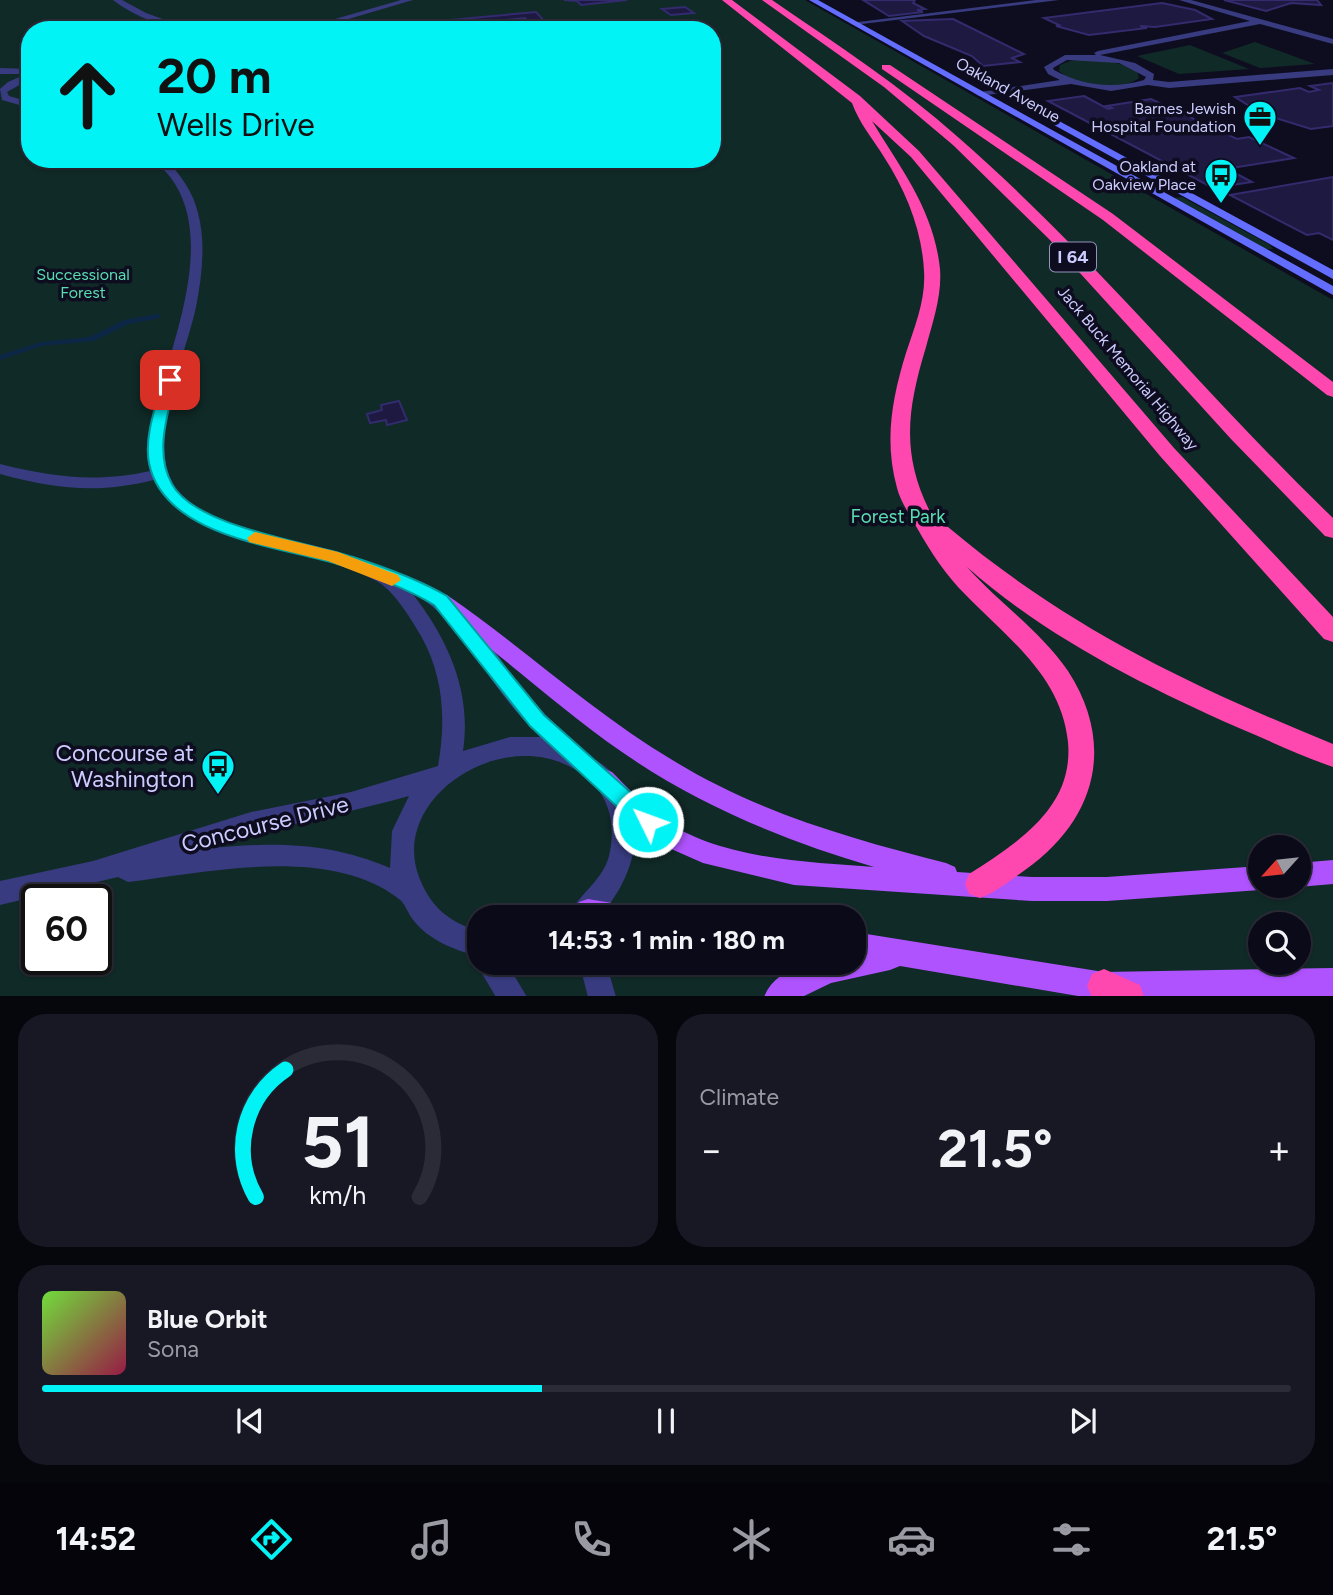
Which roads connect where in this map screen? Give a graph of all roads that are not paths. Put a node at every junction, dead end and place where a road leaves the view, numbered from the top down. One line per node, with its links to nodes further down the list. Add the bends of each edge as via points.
1 (117, 0): 10 (street)
2 (409, 0): 11 (street)
3 (726, 0): 29 (highway, Jack Buck Memorial Highway / I 64)
4 (766, 0): 9 (highway, Jack Buck Memorial Highway / I 64)
5 (813, 0): 14 (street, Oakland Avenue)
6 (832, 0): 12 (street, Oakland Avenue)
7 (1055, 0): 12 (street)
8 (1183, 0): 13 (street)
9 (785, 14): 36 (highway, via 863,52 1060,183); 40 (highway, Jack Buck Memorial Highway / I 64, via 882,80 982,165)
10 (161, 21)
11 (333, 21)
12 (870, 21): 14 (street); 23 (street, Oakland Avenue)
13 (1263, 21): 15 (street); 16 (street)
14 (854, 23): 26 (street, Oakland Avenue)
15 (1333, 43)
16 (1079, 57): 17 (street, via 1054,61 1048,66); 25 (street, via 1130,64 1151,76)
17 (1051, 72): 19 (street); 24 (street)
18 (1333, 72): 25 (street, via 1168,85)
19 (1038, 74)
20 (21, 75): 22 (street)
21 (21, 76): 22 (street)
22 (1, 81): 30 (street, via 5,98)
23 (981, 81): 26 (street); 27 (street, Oakland Avenue)
24 (1069, 82): 25 (street, via 1120,88); 27 (street)
25 (1148, 82)
26 (962, 84): 28 (street, Oakland Avenue)
27 (998, 91): 28 (street); 34 (street, Oakland Avenue)
28 (979, 93): 35 (street, Oakland Avenue)
29 (856, 98): 39 (highway, via 864,120 914,199 930,249 932,294 897,429 908,491); 43 (highway, Jack Buck Memorial Highway / I 64, via 947,189 1167,452)
30 (21, 103)
31 (0, 105): 32 (street)
32 (21, 105)
33 (168, 168): 38 (street, via 187,196 198,248 194,285 158,425)
34 (1333, 275)
35 (1333, 291)
36 (1333, 391)
37 (0, 469): 38 (street, via 83,486)
38 (158, 474): 41 (street, via 176,501 221,527 332,556)
39 (920, 514): 45 (highway, via 1040,613 1092,644 1234,715); 52 (highway, via 963,578 1057,674 1075,706 1082,743 1081,772 1067,811 1028,852)
40 (1333, 531)
41 (387, 578): 42 (street); 46 (street, via 409,601 447,670 455,726)
42 (440, 600): 44 (street, via 517,697); 52 (main road, via 578,708 692,783 801,834)
43 (1333, 633)
44 (572, 755): 46 (street, via 540,746 514,746 479,754); 47 (street)
45 (1333, 756)
46 (444, 774): 49 (street, Concourse Drive, via 351,802 238,827); 53 (street, via 413,810 405,830 401,853)
47 (604, 779): 52 (main road, via 648,822 703,852 794,873); 55 (street, via 621,812 623,852 611,883)
48 (1333, 872): 50 (main road)
49 (93, 873): 53 (street, Concourse Drive, via 310,856 358,867); 54 (street, Concourse Drive)
50 (1311, 874)
51 (1248, 879): 52 (main road, via 1107,888)
52 (980, 884)
53 (408, 890): 56 (street, via 436,926)
54 (0, 893)
55 (592, 905)
56 (467, 942)
57 (866, 947): 58 (main road)
58 (911, 954): 62 (main road); 65 (main road, via 830,969)
59 (498, 975): 63 (street)
60 (596, 975): 64 (street)
61 (1333, 982): 62 (main road)
62 (1116, 991)
63 (513, 996)
64 (602, 996)
65 (778, 996)

